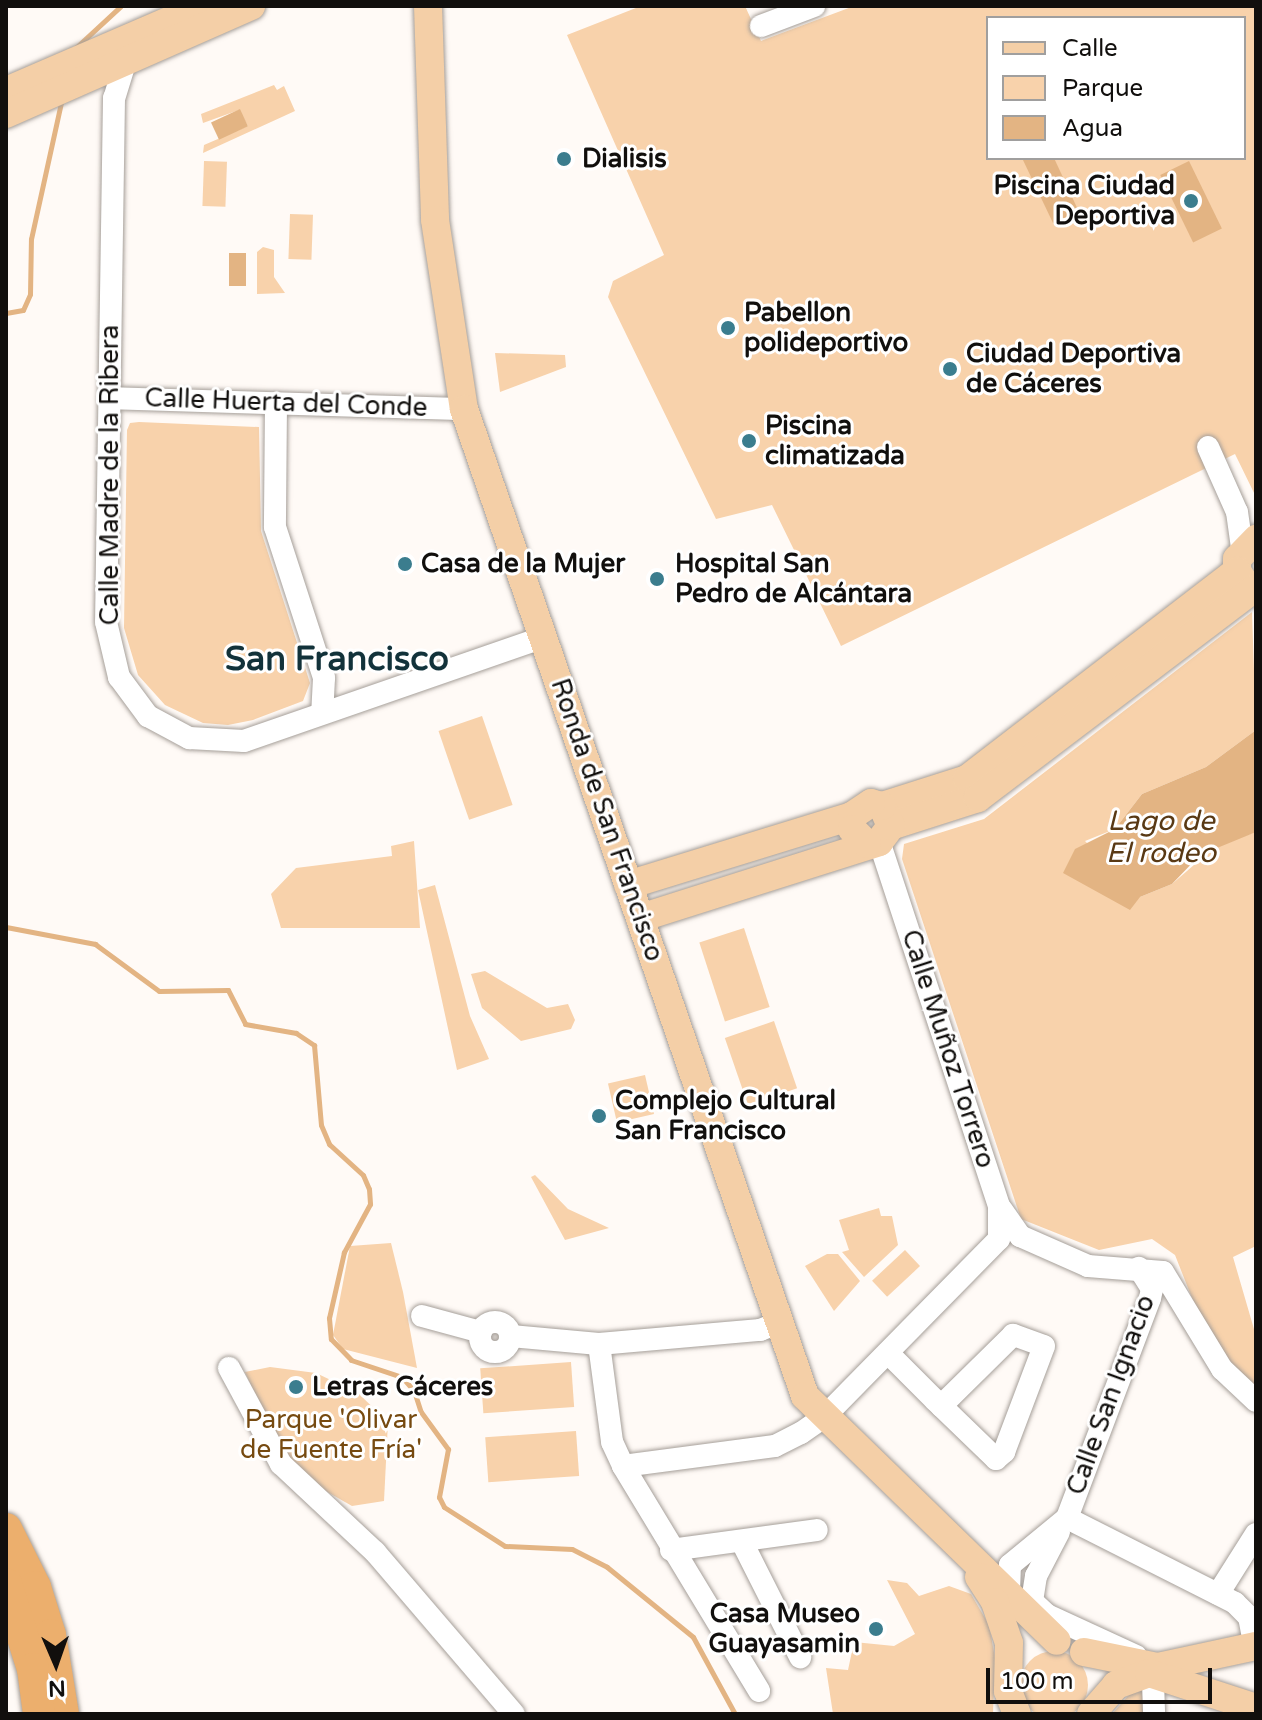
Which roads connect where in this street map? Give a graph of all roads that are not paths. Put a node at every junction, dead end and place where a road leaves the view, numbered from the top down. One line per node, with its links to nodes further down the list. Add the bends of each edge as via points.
1 (203, 6): 7 (main road)
2 (251, 6): 6 (main road)
3 (428, 6): 12 (main road, Ronda de San Francisco, via 435,220)
4 (814, 6): 5 (street)
5 (761, 26)
6 (125, 63): 7 (main road); 10 (street, Calle Madre de la Ribera, via 115,93)
7 (82, 72): 8 (main road); 9 (main road)
8 (6, 91)
9 (6, 114)
10 (109, 398): 11 (street, Calle Huerta del Conde); 16 (street, Calle Madre de la Ribera, via 106,622 119,677 148,716 189,738 244,741)
11 (276, 403): 12 (street, Calle Huerta del Conde); 16 (street, via 275,527 324,678)
12 (464, 409): 15 (main road, Ronda de San Francisco)
13 (1208, 447): 14 (street, via 1237,512)
14 (1250, 562): 17 (main road, via 967,779)
15 (544, 637): 16 (street, Calle Madre de la Ribera); 18 (main road, Ronda de San Francisco)
16 (322, 712)
17 (880, 830): 18 (main road, via 861,805 852,816); 19 (main road); 20 (street, Calle Muñoz Torrero)
18 (628, 885): 19 (main road, Ronda de San Francisco)
19 (640, 918): 25 (main road, Ronda de San Francisco)
20 (999, 1206): 21 (street, via 1013,1229); 22 (street, Calle Muñoz Torrero, via 1002,1232)
21 (1034, 1244): 22 (street); 23 (street, via 1088,1266)
22 (991, 1250): 27 (street)
23 (1139, 1268): 29 (street, via 1163,1272 1222,1369); 33 (street, Calle San Ignacio, via 1152,1289 1150,1298)
24 (422, 1316): 26 (street, via 481,1332 498,1322 511,1336)
25 (781, 1322): 26 (street, via 760,1330); 31 (main road, Ronda de San Francisco, via 805,1396)
26 (599, 1344): 32 (street, via 612,1442)
27 (888, 1353): 30 (street); 31 (street)
28 (229, 1368): 55 (street, via 281,1464 375,1552)
29 (1256, 1401)
30 (941, 1406): 30 (street, via 996,1459 1004,1452 1044,1346 1013,1335)
31 (825, 1416): 32 (street, via 775,1446); 39 (main road, Ronda de San Francisco)
32 (623, 1466): 38 (street)
33 (1066, 1521): 41 (street, Calle San Ignacio, via 1010,1565); 42 (street); 48 (street, Calle San Ignacio, via 1031,1596 1040,1611)
34 (6, 1529): 54 (highway, via 35,1587 50,1635)
35 (817, 1530): 37 (street)
36 (1256, 1534): 42 (street)
37 (743, 1544): 38 (street); 46 (street)
38 (671, 1550): 49 (street)
39 (970, 1559): 41 (main road); 47 (main road, via 1001,1616)
40 (6, 1584): 53 (highway, via 29,1656)
41 (1009, 1592): 43 (main road)
42 (1218, 1594): 44 (street, via 1249,1617)
43 (1057, 1641): 45 (main road); 47 (main road, via 1032,1647)
44 (1256, 1646): 48 (main road)
45 (1084, 1652): 48 (main road); 52 (main road, via 1099,1680)
46 (800, 1657)
47 (1012, 1667): 51 (main road)
48 (1156, 1673): 50 (main road); 52 (main road, via 1116,1685); 56 (street)
49 (759, 1691)
50 (1256, 1708)
51 (1011, 1709)
52 (1094, 1709)
53 (39, 1714)
54 (63, 1714)
55 (514, 1714)
56 (1154, 1714)

